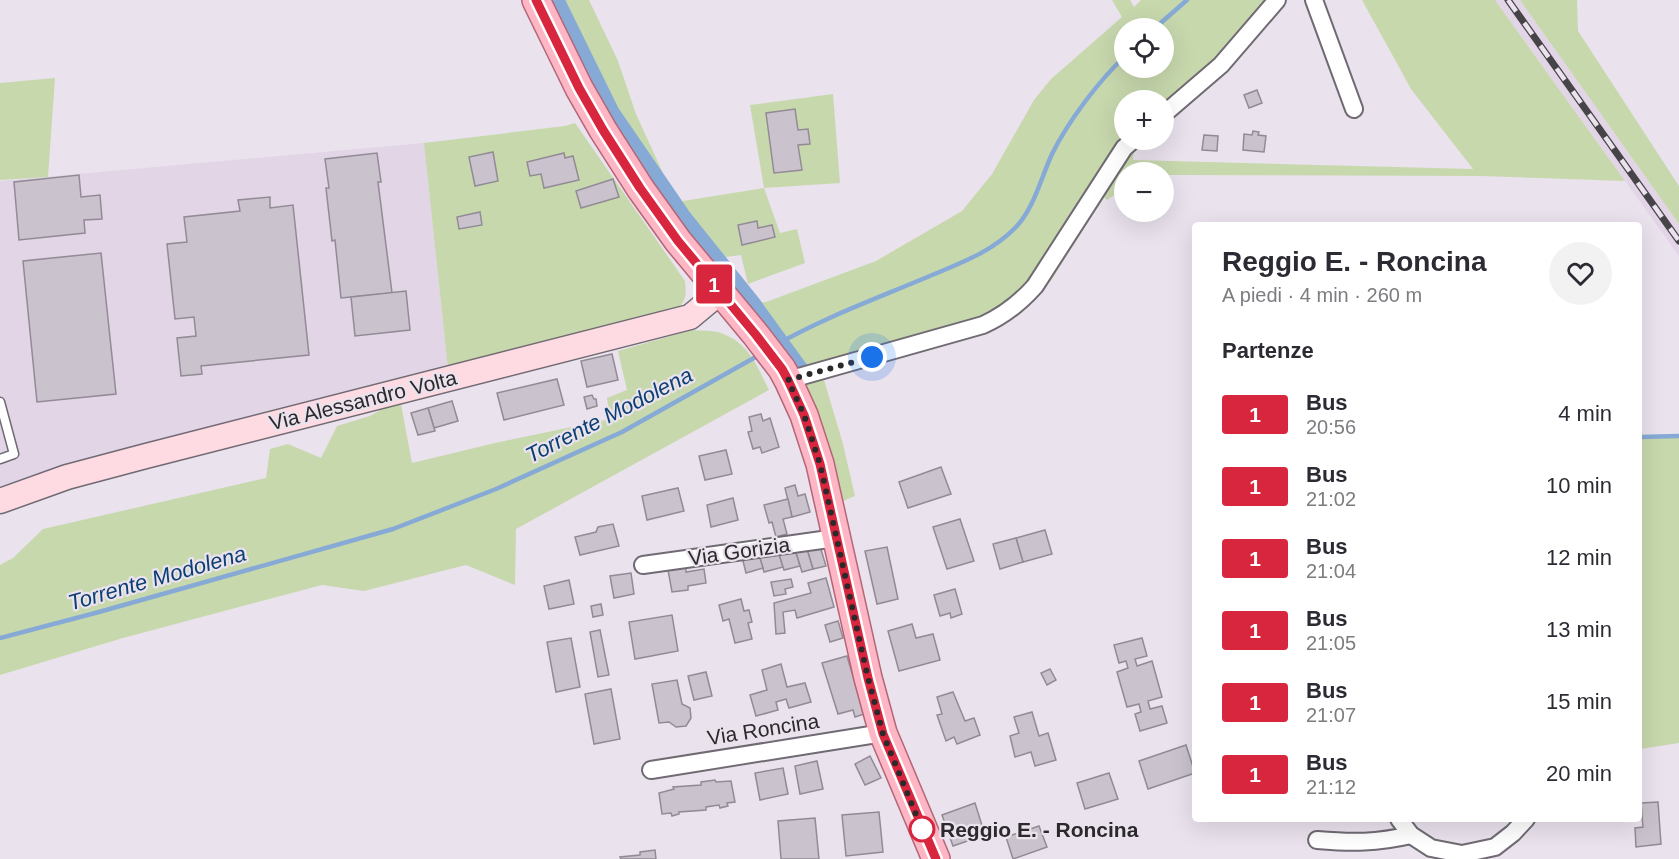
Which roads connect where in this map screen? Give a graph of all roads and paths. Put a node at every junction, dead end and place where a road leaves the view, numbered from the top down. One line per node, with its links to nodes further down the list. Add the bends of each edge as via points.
1 (536, 0): 7 (main road, via 609,140 678,241)
2 (1276, 0): 4 (street, via 1221,65)
3 (1314, 0): 5 (street)
4 (1174, 105)
5 (1354, 108)
6 (1123, 150): 8 (street, via 1035,286 1002,315 983,325)
7 (720, 292): 8 (main road); 11 (street, Via Alessandro Volta, via 690,317 167,450 67,477)
8 (785, 374): 12 (main road, via 820,464)
9 (0, 402): 10 (lane, via 14,454)
10 (0, 459)
11 (0, 501)
12 (836, 538): 13 (street, Via Gorizia); 14 (main road)
13 (643, 565)
14 (883, 734): 15 (street, Via Roncina); 21 (main road)
15 (651, 770)
16 (1401, 822): 18 (street)
17 (1523, 822): 20 (street, via 1495,848)
18 (1411, 835): 19 (street, via 1362,843); 20 (street, via 1431,848)
19 (1317, 840)
20 (1462, 857)
21 (936, 859)

